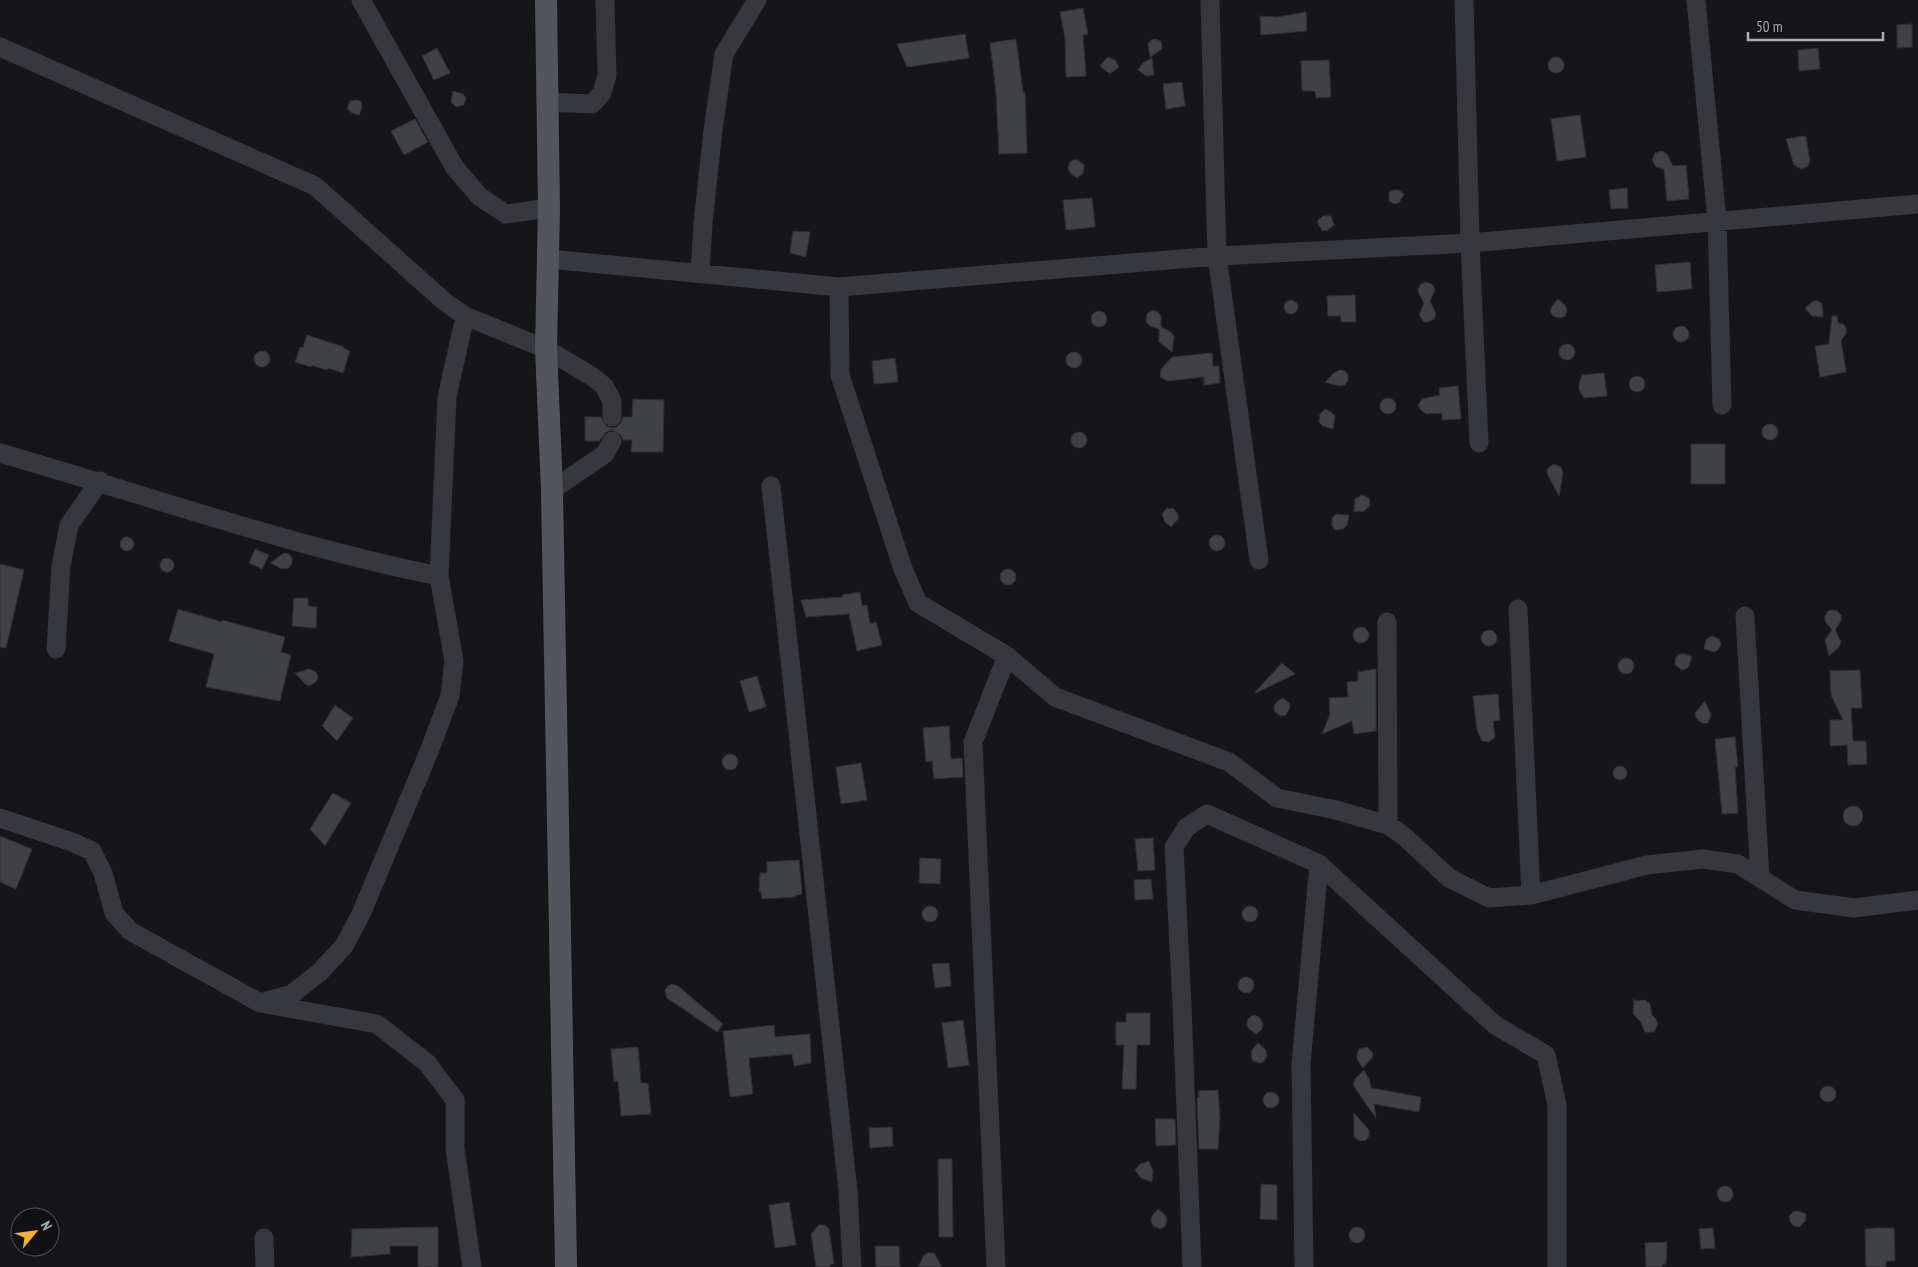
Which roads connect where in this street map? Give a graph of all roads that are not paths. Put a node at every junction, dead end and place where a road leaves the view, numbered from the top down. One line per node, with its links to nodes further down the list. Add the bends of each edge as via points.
1 (361, 0): 11 (street, via 455,168 480,196 506,214)
2 (546, 0): 9 (main road)
3 (606, 0): 9 (street, via 607,75 602,93 592,104)
4 (757, 0): 16 (street, via 724,54 713,130)
5 (1210, 0): 14 (street)
6 (1464, 0): 13 (street)
7 (1696, 0): 12 (street)
8 (0, 47): 18 (street, via 315,186 445,302)
9 (548, 102): 11 (main road)
10 (1918, 204): 12 (street)
11 (549, 208): 15 (main road)
12 (1718, 221): 13 (street); 20 (street)
13 (1470, 243): 14 (street); 23 (street)
14 (1217, 256): 17 (street); 28 (street)
15 (549, 259): 16 (street); 19 (main road)
16 (700, 273): 17 (street)
17 (839, 287): 34 (street, via 840,375 903,570 918,603)
18 (465, 316): 19 (street); 29 (street, via 447,397)
19 (546, 349): 21 (street, via 604,386 612,401); 27 (main road)
20 (1722, 405)
21 (612, 417)
22 (612, 440): 27 (street, via 605,454)
23 (1479, 443)
24 (0, 453): 25 (street)
25 (100, 481): 29 (street, via 228,522); 33 (street, via 69,524 61,566)
26 (771, 486): 46 (street, via 848,1190)
27 (552, 490): 45 (main road)
28 (1259, 560)
29 (439, 576): 41 (street, via 454,661 450,696 417,780 344,946 320,972 292,994)
30 (1518, 609): 39 (street)
31 (1744, 616): 38 (street)
32 (1387, 622): 36 (street)
33 (56, 649)
34 (1007, 656): 36 (street, via 1055,697 1230,762 1277,798); 47 (street, via 974,742)
35 (0, 818): 41 (street, via 92,851 103,873 114,913 130,932)
36 (1388, 825): 39 (street, via 1449,878 1488,898)
37 (1319, 864): 48 (street, via 1207,814 1187,827 1174,847); 49 (street, via 1301,1064); 50 (street, via 1495,1025 1546,1056 1557,1105)
38 (1760, 878): 39 (street, via 1738,864 1695,859 1647,865); 40 (street, via 1795,900 1854,908)
39 (1531, 895)
40 (1918, 900)
41 (260, 1003): 44 (street, via 377,1024 427,1064 455,1100 455,1148)
42 (264, 1238): 43 (street)
43 (264, 1267)
44 (472, 1267)
45 (566, 1267)
46 (852, 1267)
47 (996, 1267)
48 (1192, 1267)
49 (1304, 1267)
50 (1557, 1267)

